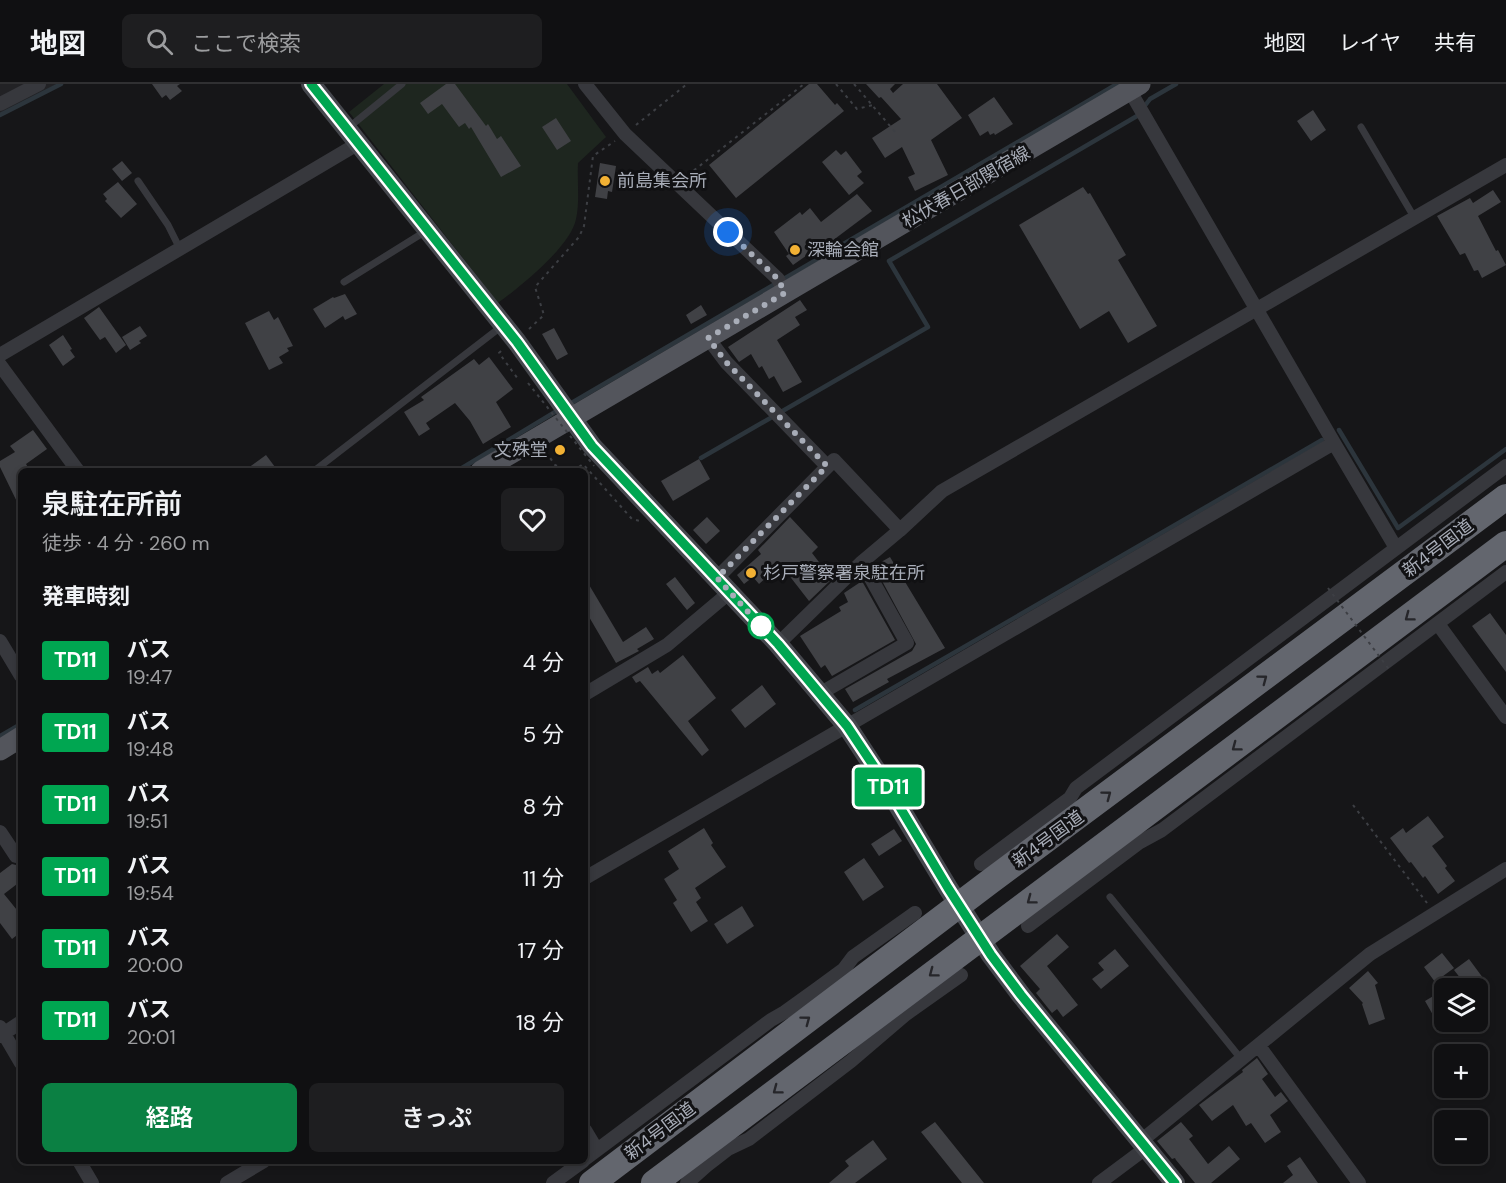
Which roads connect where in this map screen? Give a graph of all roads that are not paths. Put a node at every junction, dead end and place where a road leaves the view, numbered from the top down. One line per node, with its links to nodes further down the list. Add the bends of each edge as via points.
1 (39, 84): 6 (street)
2 (402, 84): 8 (lane)
3 (585, 84): 15 (street, via 625,134 778,279)
4 (319, 86): 8 (main road)
5 (1135, 87): 15 (main road, 松伏春日部関宿線); 16 (street)
6 (0, 104)
7 (1361, 127): 11 (lane)
8 (353, 136): 12 (main road); 13 (street)
9 (1506, 165): 11 (street)
10 (138, 181): 13 (lane)
11 (1414, 217): 16 (street)
12 (428, 230): 14 (lane); 17 (main road)
13 (180, 249): 19 (street)
14 (344, 282)
15 (785, 293): 18 (main road, 松伏春日部関宿線)
16 (1256, 308): 22 (street); 29 (street, via 942,491)
17 (503, 325): 21 (main road); 26 (lane)
18 (708, 338): 21 (main road, 松伏春日部関宿線); 23 (street, via 726,362)
19 (0, 355)
20 (0, 365): 25 (street)
21 (571, 418): 27 (main road, 松伏春日部関宿線); 34 (main road, via 592,446)
22 (1334, 443): 31 (street); 43 (street)
23 (827, 466): 29 (street, via 834,460); 34 (street)
24 (1506, 466): 31 (street)
25 (76, 468)
26 (318, 468)
27 (486, 468)
28 (1506, 497): 46 (highway, 新4号国道, one-way to 28)
29 (900, 530): 32 (street)
30 (1506, 544): 35 (highway, 新4号国道)
31 (1396, 548): 46 (street, via 1076,788)
32 (862, 562): 38 (street); 41 (street, via 907,643)
33 (1506, 572): 35 (street)
34 (723, 585): 38 (main road); 40 (street, via 667,645)
35 (1451, 600): 36 (street); 48 (highway, 新4号国道, one-way to 48)
36 (1438, 624): 42 (street); 48 (street, via 1162,830 1140,842)
37 (0, 641): 39 (street)
38 (778, 644): 41 (main road)
39 (18, 671)
40 (588, 692)
41 (820, 693): 43 (main road)
42 (1506, 717)
43 (847, 726): 52 (street); 54 (main road)
44 (18, 739): 45 (main road)
45 (0, 750)
46 (1047, 828): 50 (street); 54 (highway, 新4号国道)
47 (0, 832): 49 (street)
48 (1117, 847): 56 (street); 57 (highway, 新4号国道, one-way to 57)
49 (16, 856)
50 (981, 864)
51 (1506, 869): 61 (street, via 1370,954)
52 (588, 876)
53 (1110, 897): 63 (lane)
54 (959, 905): 57 (main road); 75 (highway, 新4号国道, one-way to 54)
55 (915, 913): 66 (street)
56 (1028, 926)
57 (980, 938): 65 (main road, via 1021,995); 68 (highway, 新4号国道, one-way to 68)
58 (962, 975): 68 (street, via 906,1014 749,1138)
59 (18, 1024): 60 (street)
60 (1, 1032): 62 (street)
61 (1259, 1046): 63 (street); 80 (street)
62 (18, 1058)
63 (1242, 1060): 65 (street)
64 (588, 1135): 66 (street)
65 (1143, 1144): 78 (street); 79 (main road)
66 (597, 1150): 67 (street)
67 (588, 1157)
68 (699, 1160): 76 (highway, 新4号国道); 77 (street)
69 (81, 1164): 72 (street)
70 (259, 1164): 73 (street)
71 (579, 1164): 74 (street)
72 (92, 1183)
73 (228, 1183)
74 (554, 1183)
75 (592, 1183)
76 (654, 1183)
77 (687, 1183)
78 (1099, 1183)
79 (1175, 1183)
80 (1359, 1183)

